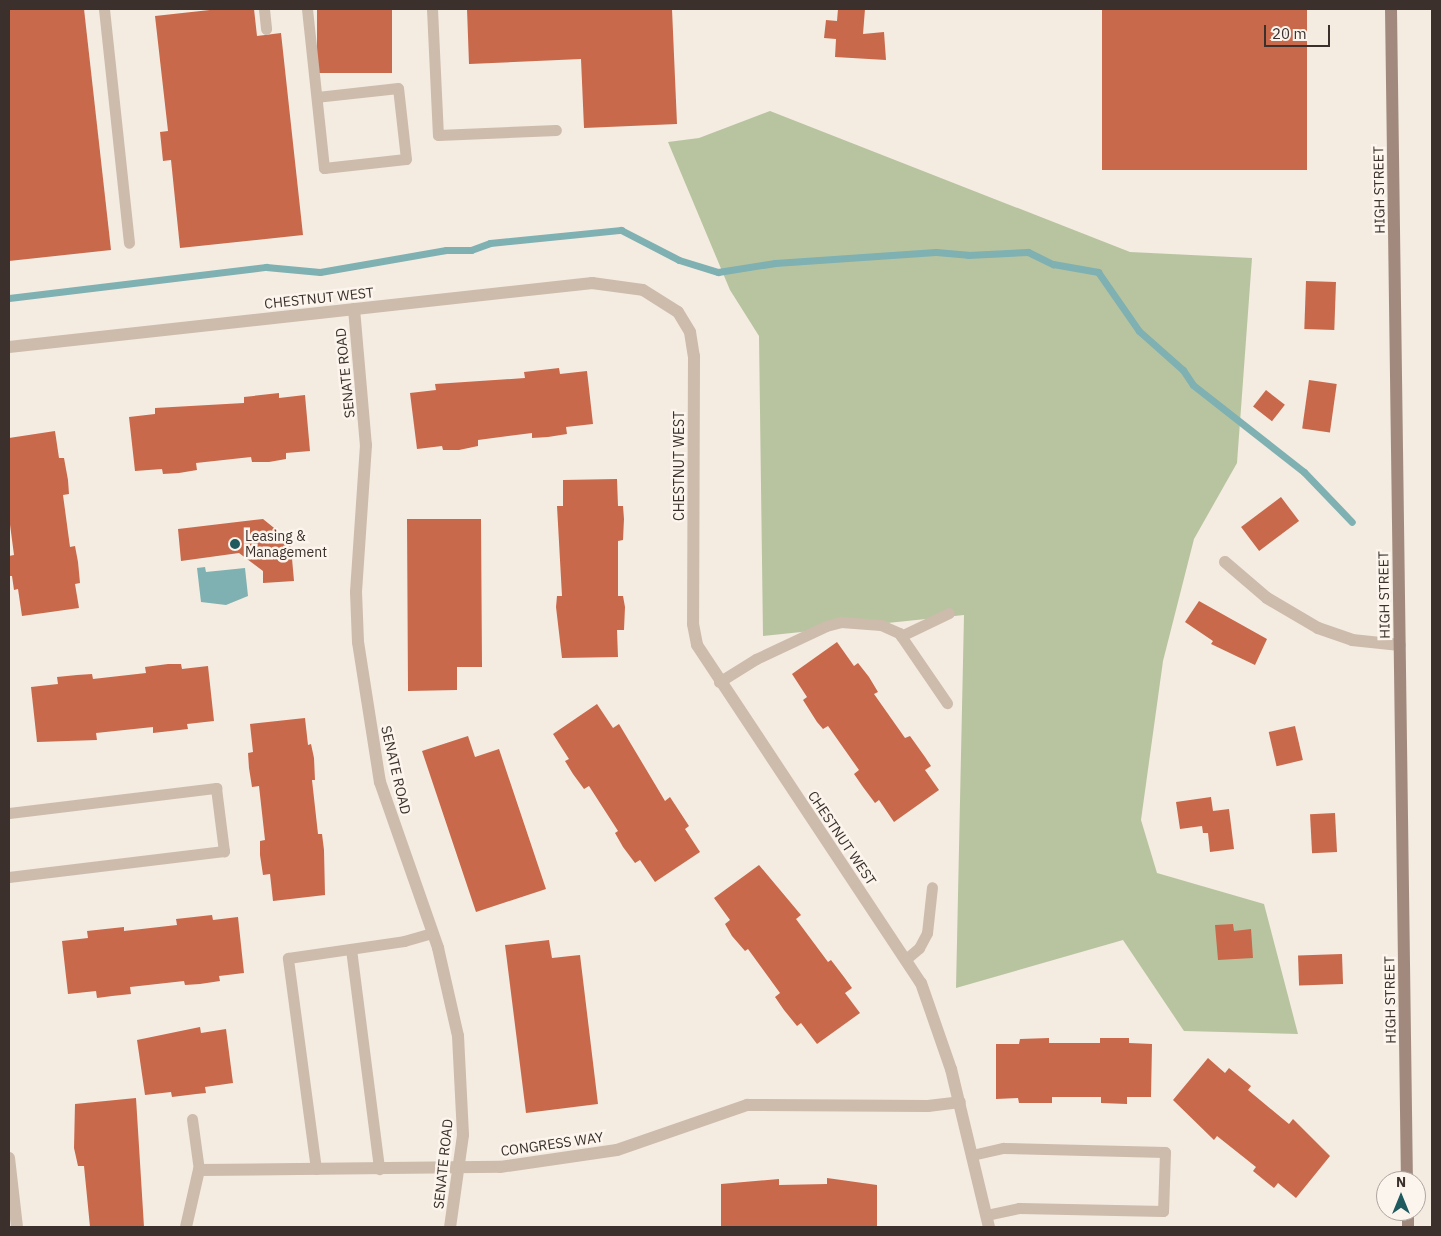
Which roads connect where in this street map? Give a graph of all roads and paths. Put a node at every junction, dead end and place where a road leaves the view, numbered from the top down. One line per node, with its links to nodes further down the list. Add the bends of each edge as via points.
1 (104, 9): 9 (lane)
2 (264, 9): 6 (lane)
3 (307, 9): 7 (lane)
4 (432, 9): 8 (lane, via 438,136)
5 (1391, 9): 15 (main road, HIGH STREET)
6 (266, 29)
7 (317, 97): 7 (lane, via 324,168 406,159 398,88)
8 (556, 130)
9 (129, 243)
10 (354, 309): 11 (street, CHESTNUT WEST); 16 (street, CHESTNUT WEST, via 605,283 643,290 678,312 690,332 694,356 693,624 697,645); 21 (street, SENATE ROAD, via 366,430 356,592 360,658 384,796)
11 (9, 347)
12 (1225, 562): 15 (street, via 1268,598 1318,628 1352,640)
13 (949, 613): 14 (lane)
14 (902, 636): 16 (lane, via 886,626 836,623 756,659); 17 (lane)
15 (1400, 645): 32 (main road, HIGH STREET)
16 (719, 682): 23 (street, CHESTNUT WEST)
17 (947, 703)
18 (9, 813): 19 (lane, via 216,788 224,851)
19 (9, 877)
20 (932, 887): 23 (lane, via 927,933 919,948)
21 (432, 933): 22 (lane); 30 (street, SENATE ROAD, via 458,1036 464,1119)
22 (351, 949): 28 (lane, via 288,958); 29 (lane)
23 (906, 959): 24 (street, CHESTNUT WEST, via 926,994)
24 (960, 1102): 26 (street, CHESTNUT WEST); 30 (street, CONGRESS WAY, via 928,1106 747,1105 600,1154)
25 (192, 1119): 31 (lane)
26 (972, 1155): 33 (street, CHESTNUT WEST); 33 (lane, via 1003,1148 1165,1152 1163,1211 1019,1208)
27 (9, 1158): 34 (street)
28 (316, 1169): 29 (street, CONGRESS WAY); 31 (street, CONGRESS WAY)
29 (379, 1169): 30 (street, CONGRESS WAY)
30 (459, 1169): 36 (street, SENATE ROAD)
31 (199, 1170): 35 (street)
32 (1407, 1171)
33 (987, 1221)
34 (17, 1227)
35 (186, 1227)
36 (450, 1227)

